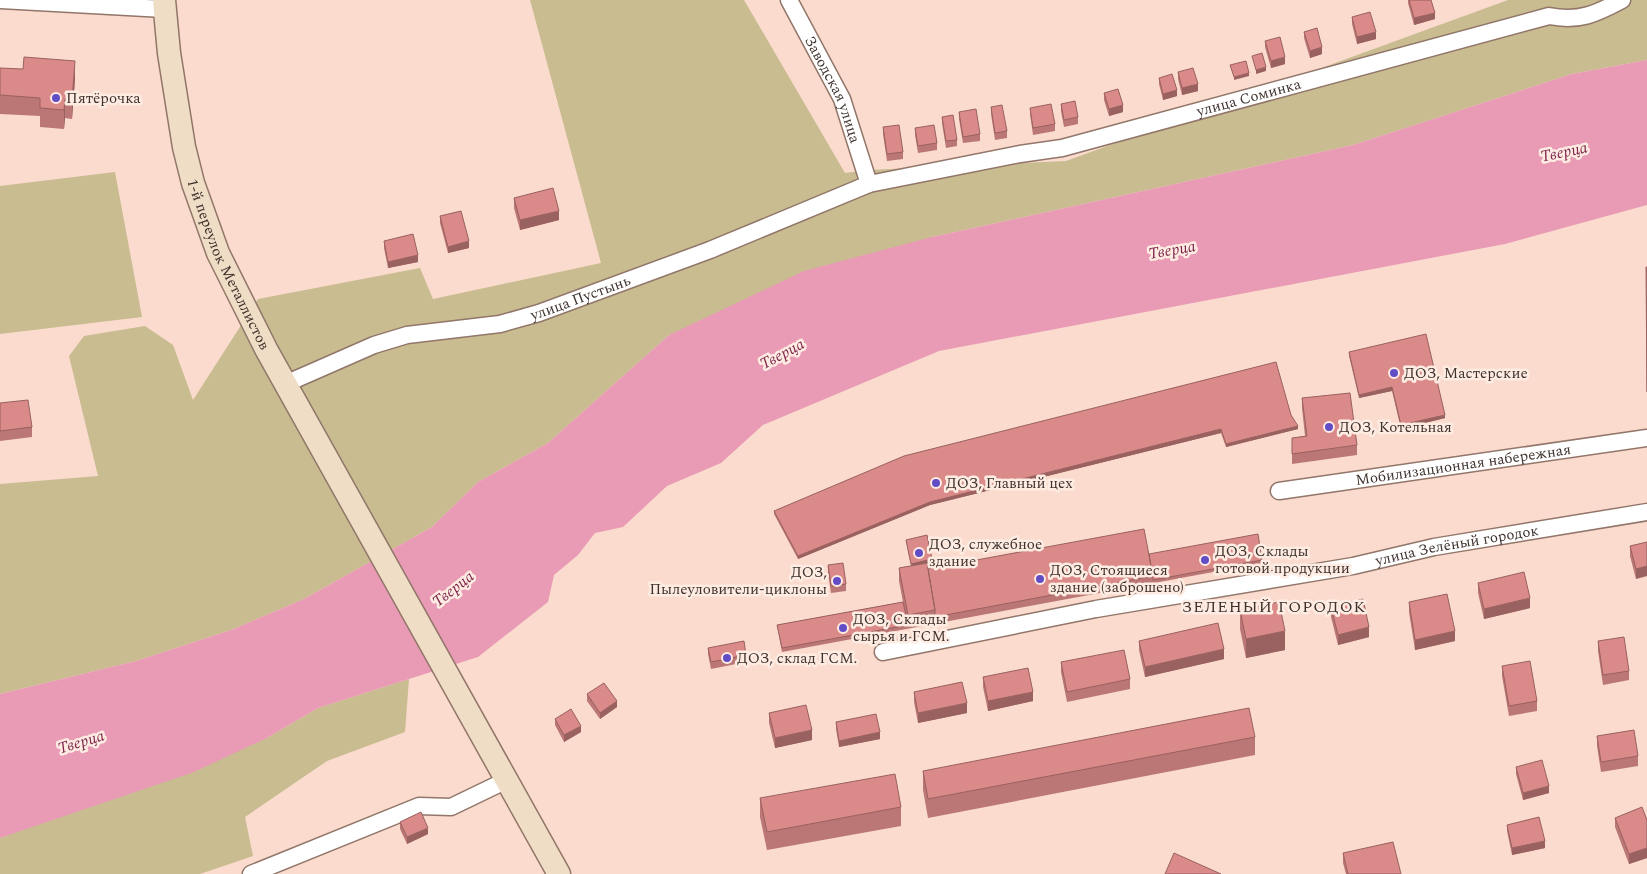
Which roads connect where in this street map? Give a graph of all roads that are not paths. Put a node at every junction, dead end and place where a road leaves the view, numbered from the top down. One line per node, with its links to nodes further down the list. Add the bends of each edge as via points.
1 (0, 0): 4 (street)
2 (789, 0): 5 (street, Заводская улица, via 842,99)
3 (1622, 0): 5 (street, улица Соминка, via 1594,15 1566,20 1549,16 1062,148)
4 (164, 5): 6 (street, 1-й переулок Металлистов, via 170,63 193,183 218,253)
5 (869, 184): 6 (street, улица Пустынь, via 710,250 539,313 500,324 407,335 374,345)
6 (285, 384): 11 (street, 1-й переулок Металлистов)
7 (1647, 438): 8 (street, Мобилизационная набережная)
8 (1279, 491)
9 (1647, 512): 10 (street, улица Зелёный городок, via 1434,547 1353,566 1096,609)
10 (883, 652)
11 (507, 780): 12 (street, via 451,807 420,806); 13 (street, 1-й переулок Металлистов)
12 (251, 874)
13 (559, 874)

